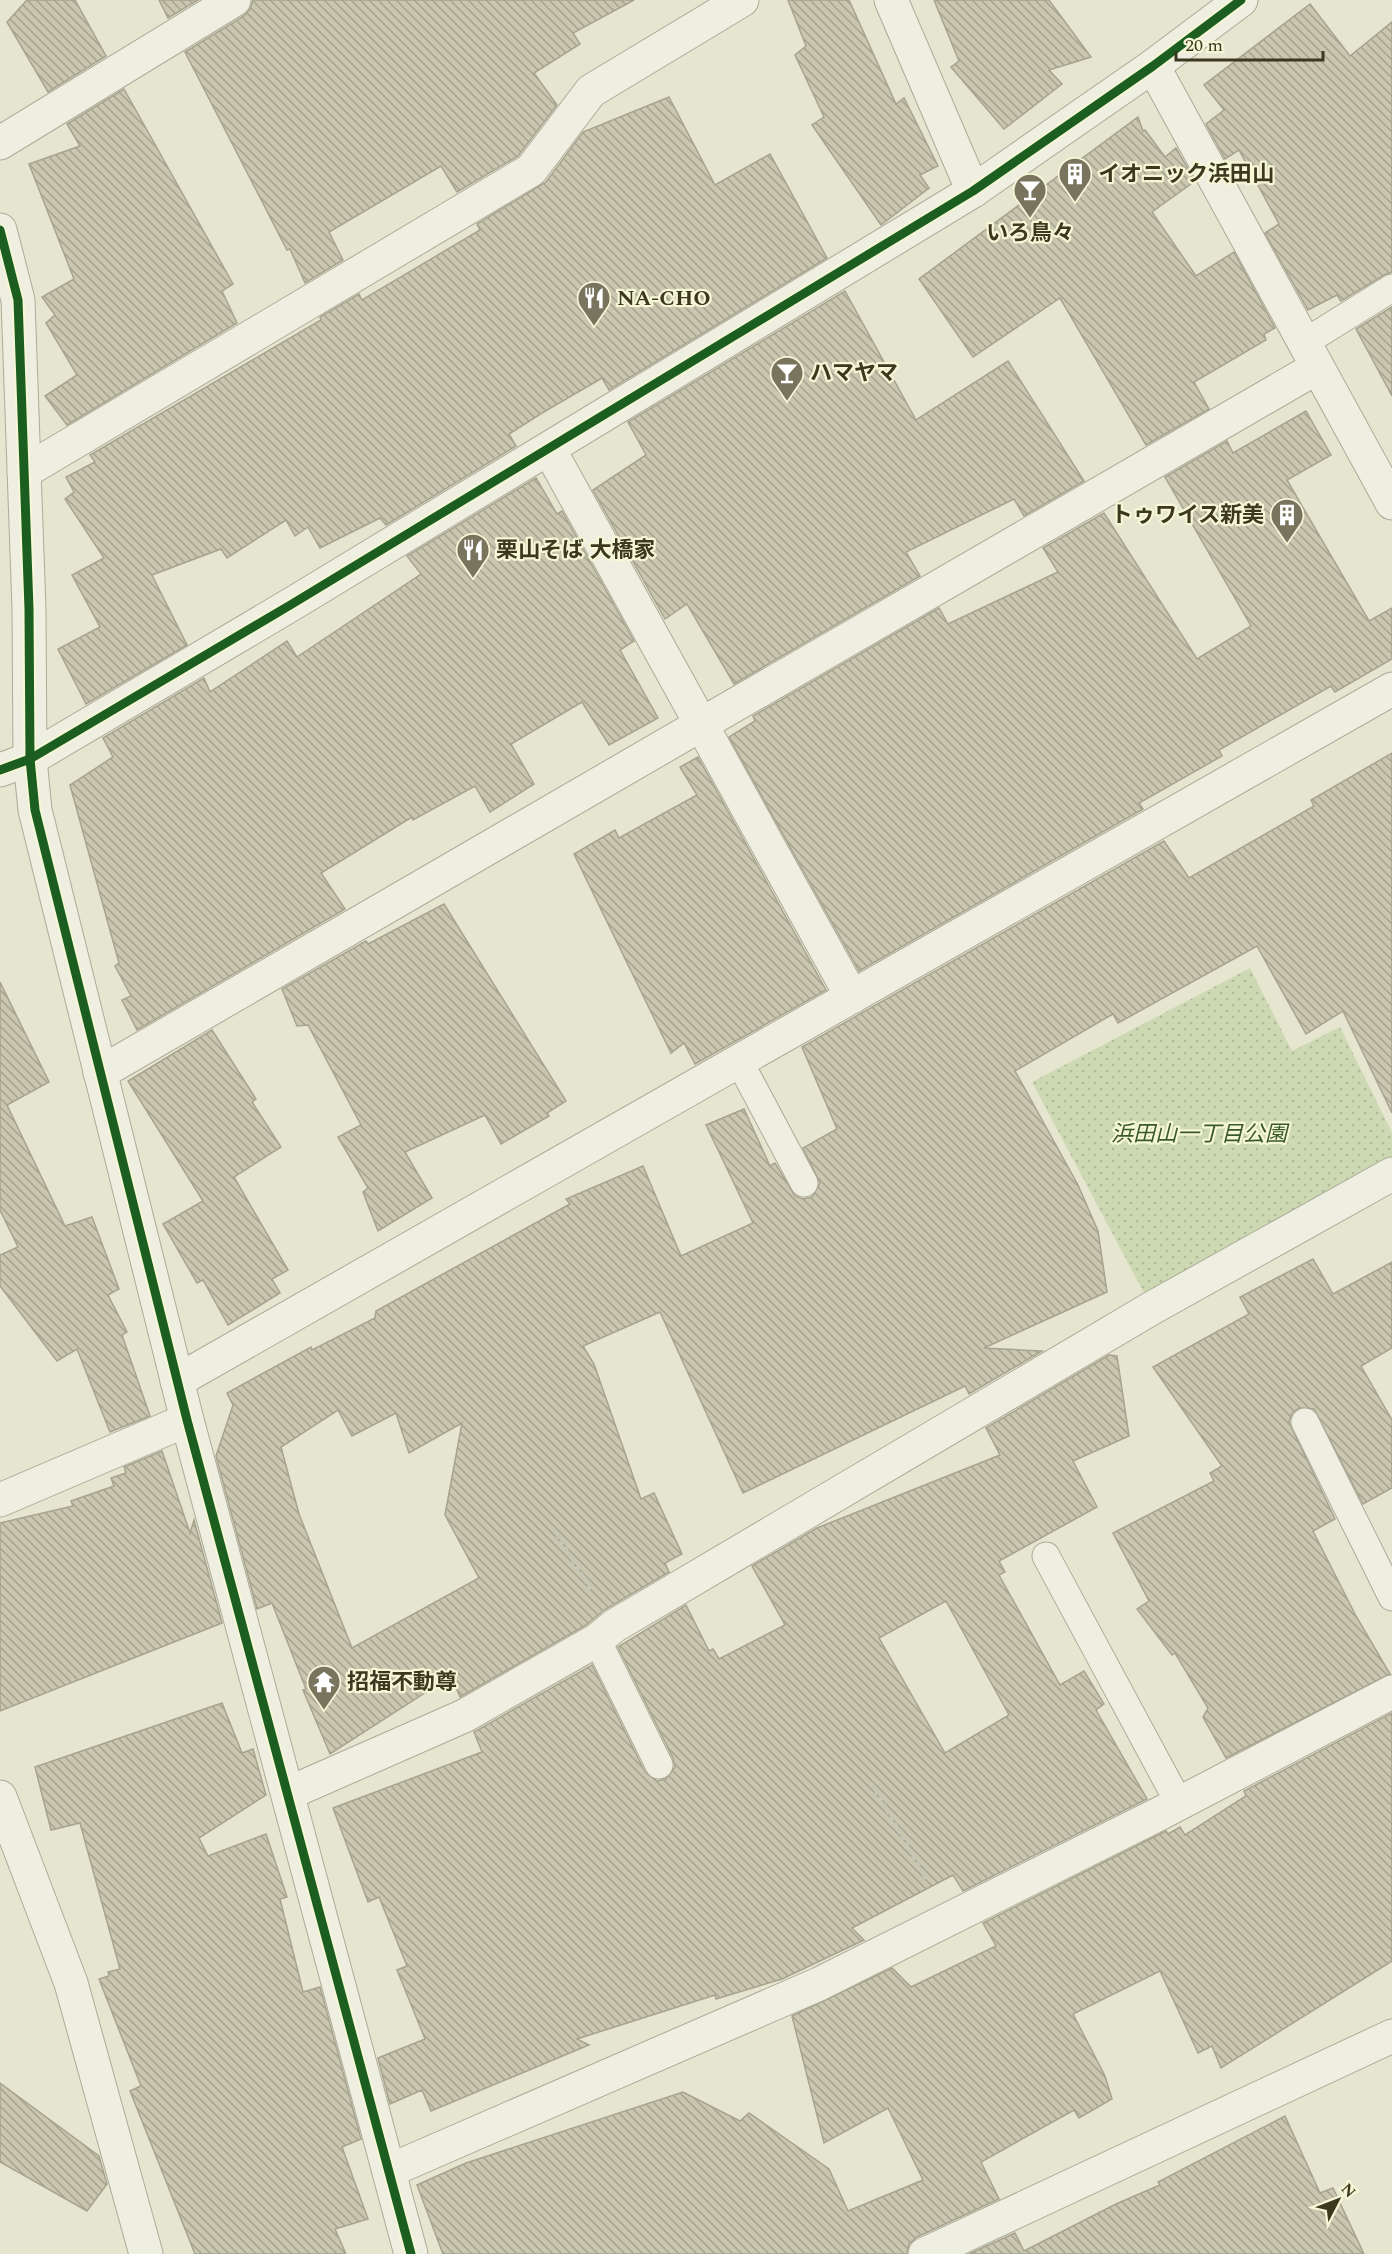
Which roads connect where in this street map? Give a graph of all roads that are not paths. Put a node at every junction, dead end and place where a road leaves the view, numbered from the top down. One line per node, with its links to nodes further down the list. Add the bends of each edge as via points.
1 (234, 0): 6 (street)
2 (742, 0): 13 (street, via 591,91 531,170)
3 (891, 0): 7 (street)
4 (1229, 4): 5 (street)
5 (1153, 66): 7 (street); 11 (street)
6 (0, 143)
7 (973, 191): 12 (street)
8 (0, 230): 10 (street, via 18,300)
9 (1392, 288): 11 (lane)
10 (9, 338): 13 (street)
11 (1309, 356): 14 (street); 16 (street)
12 (549, 449): 16 (street); 17 (street)
13 (24, 472): 17 (street)
14 (1392, 504)
15 (1392, 689): 19 (street)
16 (702, 724): 19 (street); 21 (street)
17 (30, 759): 18 (street); 21 (street, via 35,810)
18 (0, 770)
19 (852, 997): 20 (street)
20 (739, 1062): 23 (lane); 24 (street)
21 (100, 1073): 24 (street)
22 (1392, 1174): 30 (street, via 1152,1308)
23 (804, 1183)
24 (177, 1381): 25 (street)
25 (187, 1420): 27 (street); 33 (street)
26 (1305, 1422): 29 (lane)
27 (0, 1500)
28 (1046, 1556): 35 (lane)
29 (1392, 1598)
30 (605, 1633): 32 (lane); 33 (street, via 464,1716)
31 (1392, 1692): 35 (street)
32 (659, 1765)
33 (289, 1794): 37 (street)
34 (0, 1797): 38 (street, via 71,1983)
35 (1179, 1803): 37 (street, via 819,1984)
36 (1392, 2036): 40 (street)
37 (391, 2170): 39 (street)
38 (146, 2254)
39 (411, 2254)
40 (925, 2254)

